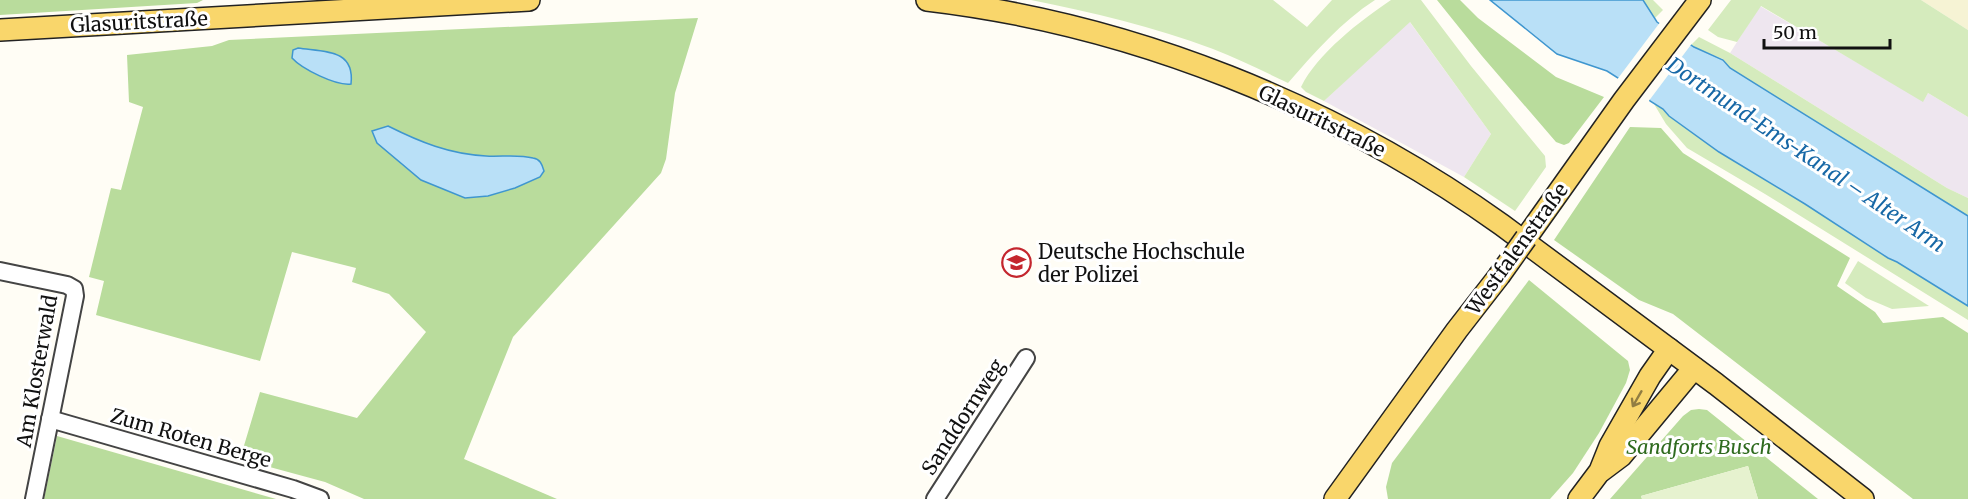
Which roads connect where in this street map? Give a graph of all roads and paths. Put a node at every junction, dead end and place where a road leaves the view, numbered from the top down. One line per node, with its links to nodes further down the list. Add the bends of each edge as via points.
1 (529, 0): 4 (main road, Glasuritstraße)
2 (927, 0): 6 (main road, Glasuritstraße, via 999,11 1120,40 1217,72 1297,106 1390,154 1470,202)
3 (1698, 3): 11 (main road, Westfalenstraße, bridge, via 1457,330)
4 (0, 30)
5 (0, 271): 9 (street, Am Klosterwald, via 57,281 74,290)
6 (1669, 349): 8 (main road, Glasuritstraße); 10 (main road, one-way to 10, via 1610,446)
7 (1026, 358): 14 (street, Sanddornweg)
8 (1694, 368): 10 (main road, via 1621,456); 16 (main road, Glasuritstraße)
9 (50, 419): 12 (street, Am Klosterwald); 13 (street, Zum Roten Berge)
10 (1600, 471): 15 (main road)
11 (1341, 497)
12 (34, 499)
13 (320, 499)
14 (935, 499)
15 (1579, 499)
16 (1863, 499)

